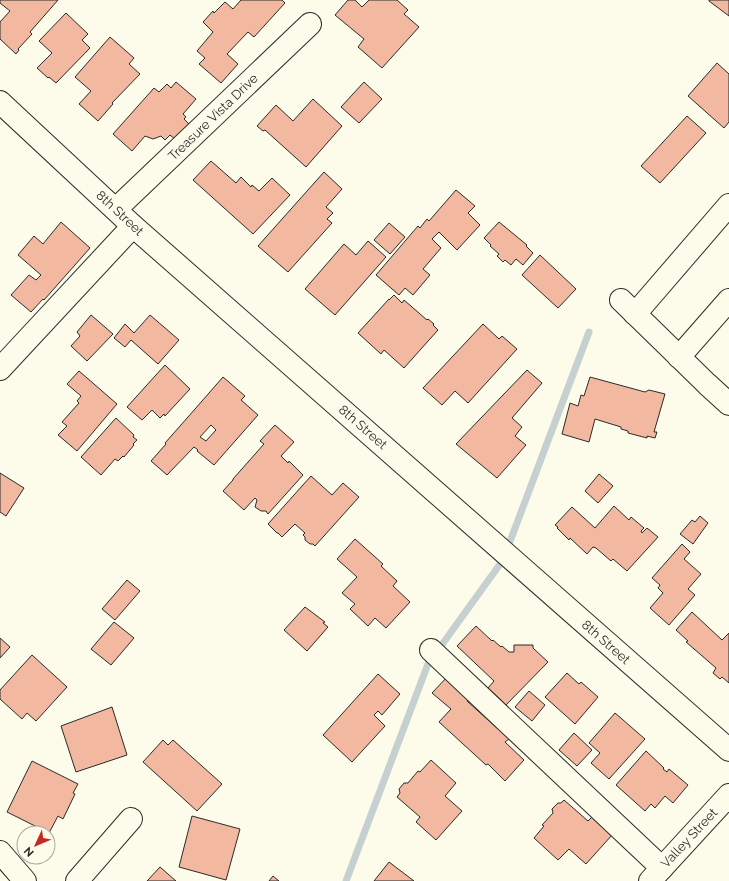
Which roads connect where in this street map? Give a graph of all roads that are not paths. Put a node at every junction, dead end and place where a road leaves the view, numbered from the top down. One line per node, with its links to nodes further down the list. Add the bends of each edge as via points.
1 (310, 24): 4 (street, Treasure Vista Drive)
2 (0, 102): 4 (street, 8th Street)
3 (729, 205): 7 (street, via 628,307)
4 (116, 209): 5 (street, 8th Street)
5 (133, 226): 8 (street); 11 (street, 8th Street)
6 (729, 300): 7 (street)
7 (679, 357): 9 (street)
8 (0, 369)
9 (729, 404)
10 (431, 650): 15 (street)
11 (729, 750)
12 (729, 795): 15 (street, Valley Street)
13 (131, 819): 17 (street)
14 (0, 852): 16 (street)
15 (656, 874)
16 (25, 881)
17 (77, 881)

